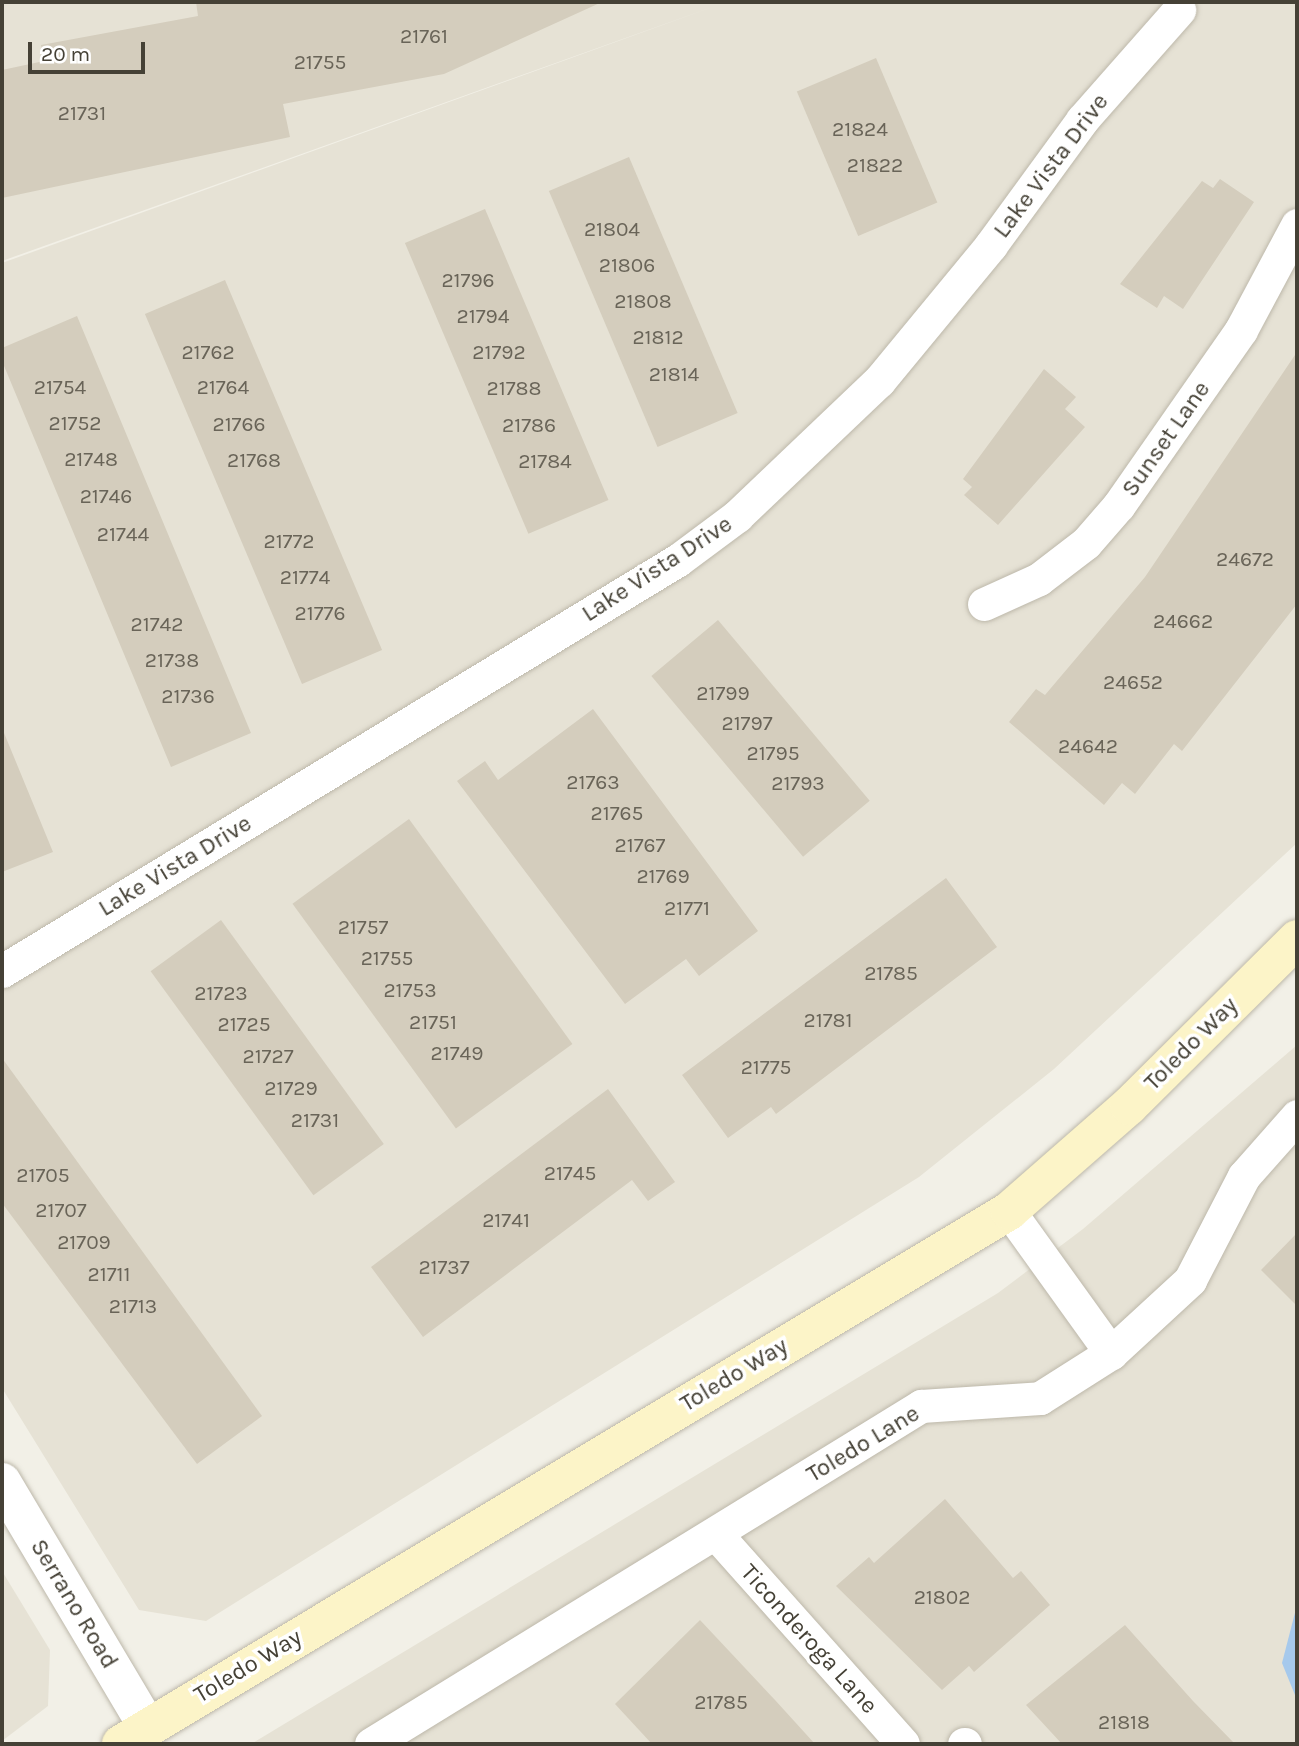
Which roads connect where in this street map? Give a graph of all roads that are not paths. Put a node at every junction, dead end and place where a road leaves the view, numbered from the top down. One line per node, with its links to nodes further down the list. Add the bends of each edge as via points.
1 (1179, 10): 5 (street, Lake Vista Drive, via 1082,120 991,245 879,381 737,516 678,560)
2 (1297, 225): 3 (street, Sunset Lane, via 1241,330 1119,505 1086,543 1038,579)
3 (984, 604)
4 (1297, 939): 7 (main road, Toledo Way, via 1129,1106)
5 (2, 971)
6 (1297, 1116): 8 (street, Toledo Lane, via 1244,1176 1190,1280)
7 (1009, 1210): 8 (street); 11 (main road, Toledo Way)
8 (1111, 1353): 10 (street, Toledo Lane, via 1040,1398 920,1406)
9 (2, 1482): 11 (street, Serrano Road)
10 (716, 1534): 12 (street, Toledo Lane); 13 (street, Ticonderoga Lane)
11 (134, 1735)
12 (371, 1744)
13 (902, 1744)

